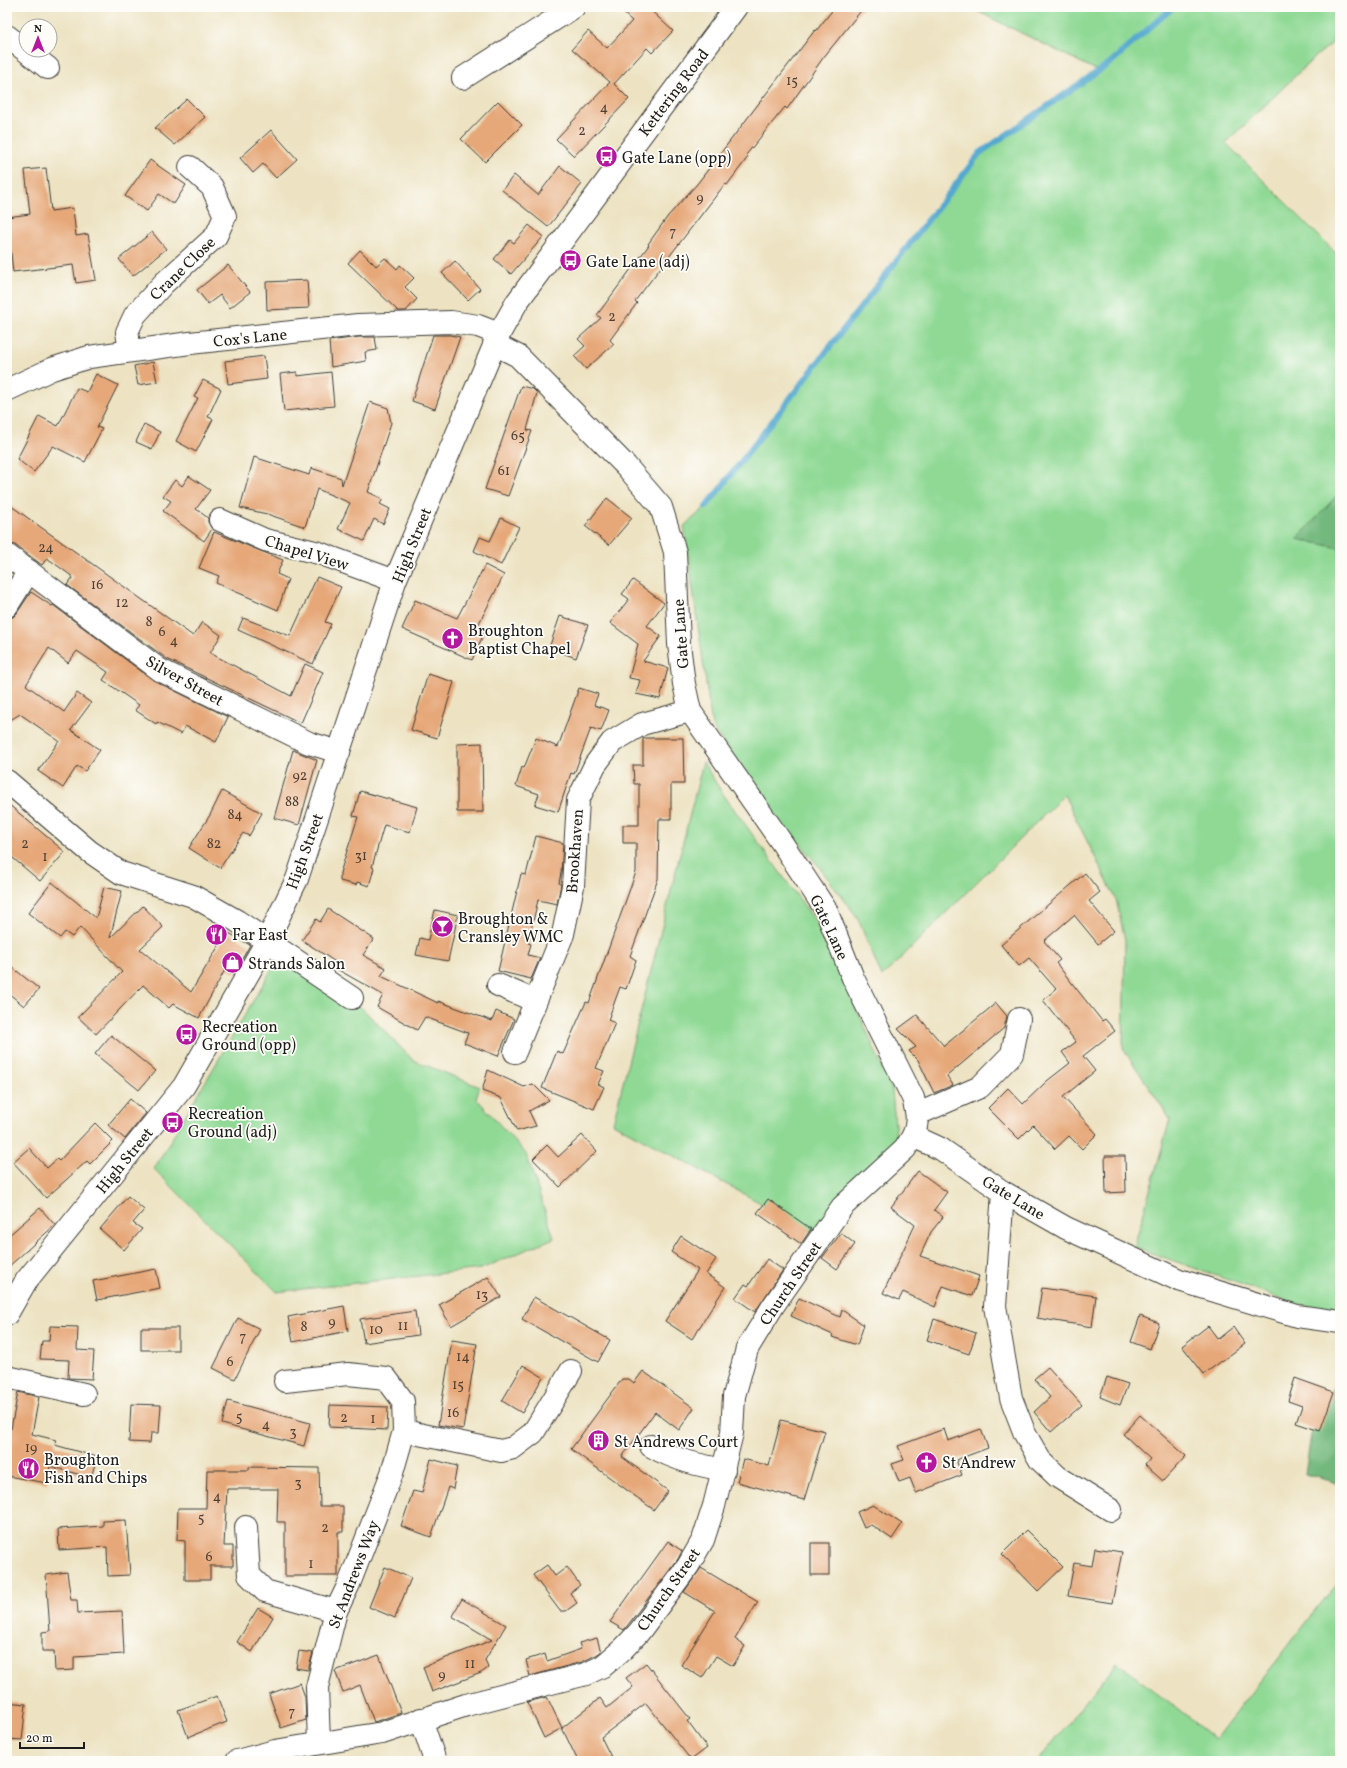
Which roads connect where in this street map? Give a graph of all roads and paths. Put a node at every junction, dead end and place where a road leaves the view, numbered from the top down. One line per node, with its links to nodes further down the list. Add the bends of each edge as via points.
1 (574, 7): 5 (street)
2 (736, 7): 7 (street, Kettering Road, via 517,302)
3 (8, 40): 4 (street)
4 (48, 68)
5 (463, 78)
6 (190, 167): 8 (street, Crane Close, via 212,187 225,216 216,236 135,315 127,332)
7 (496, 339): 8 (street, Cox's Lane, via 478,326 451,322 358,324); 13 (street, High Street); 15 (street, Gate Lane, via 518,356 626,466 661,507 675,552 679,644)
8 (130, 351): 9 (street, Cox's Lane, via 89,357)
9 (7, 390)
10 (220, 520): 13 (street, Chapel View, via 265,540 319,553)
11 (7, 555): 12 (street, Silver Street)
12 (29, 571): 14 (street); 16 (street, Silver Street, via 160,670 309,743)
13 (395, 581): 16 (street, High Street)
14 (7, 606)
15 (690, 711): 21 (street, Brookhaven, via 642,724 612,742 595,764 578,800 573,886 563,934); 24 (street, Gate Lane, via 826,910 853,978 913,1098)
16 (338, 752): 18 (street, High Street, via 297,879)
17 (7, 781): 18 (street, via 88,851 122,873 193,896)
18 (267, 941): 20 (street); 27 (street, High Street, via 184,1086 26,1281)
19 (498, 985): 21 (street)
20 (352, 998)
21 (536, 1001): 23 (street, Brookhaven)
22 (1019, 1019): 24 (street, via 1012,1054 980,1087)
23 (515, 1052)
24 (918, 1114): 25 (street, via 918,1124)
25 (913, 1136): 26 (street, Gate Lane, via 941,1149); 35 (street, Church Street, via 905,1149 842,1207 773,1306 747,1349 734,1396 732,1433)
26 (1003, 1192): 28 (street, Gate Lane, via 1066,1228 1179,1280 1297,1316); 36 (street, via 994,1306 1011,1398 1025,1434 1040,1460 1058,1477)
27 (7, 1314)
28 (1340, 1322)
29 (571, 1371): 33 (street, via 533,1433 513,1448 501,1451 488,1449)
30 (7, 1377): 32 (street)
31 (285, 1381): 33 (street, St Andrews Way, via 348,1374 386,1378 403,1401)
32 (84, 1394)
33 (404, 1431): 38 (street, St Andrews Way, via 389,1480)
34 (651, 1446): 35 (street, via 687,1463)
35 (724, 1470): 39 (street, Church Street, via 702,1540 688,1566 639,1632 603,1666 586,1674)
36 (1111, 1510)
37 (246, 1527): 38 (street, via 249,1575 265,1591)
38 (336, 1611): 40 (street, St Andrews Way, via 317,1687)
39 (421, 1718): 40 (street, Church Street, via 382,1733); 42 (street)
40 (319, 1743): 41 (street, Church Street)
41 (237, 1761)
42 (435, 1761)

